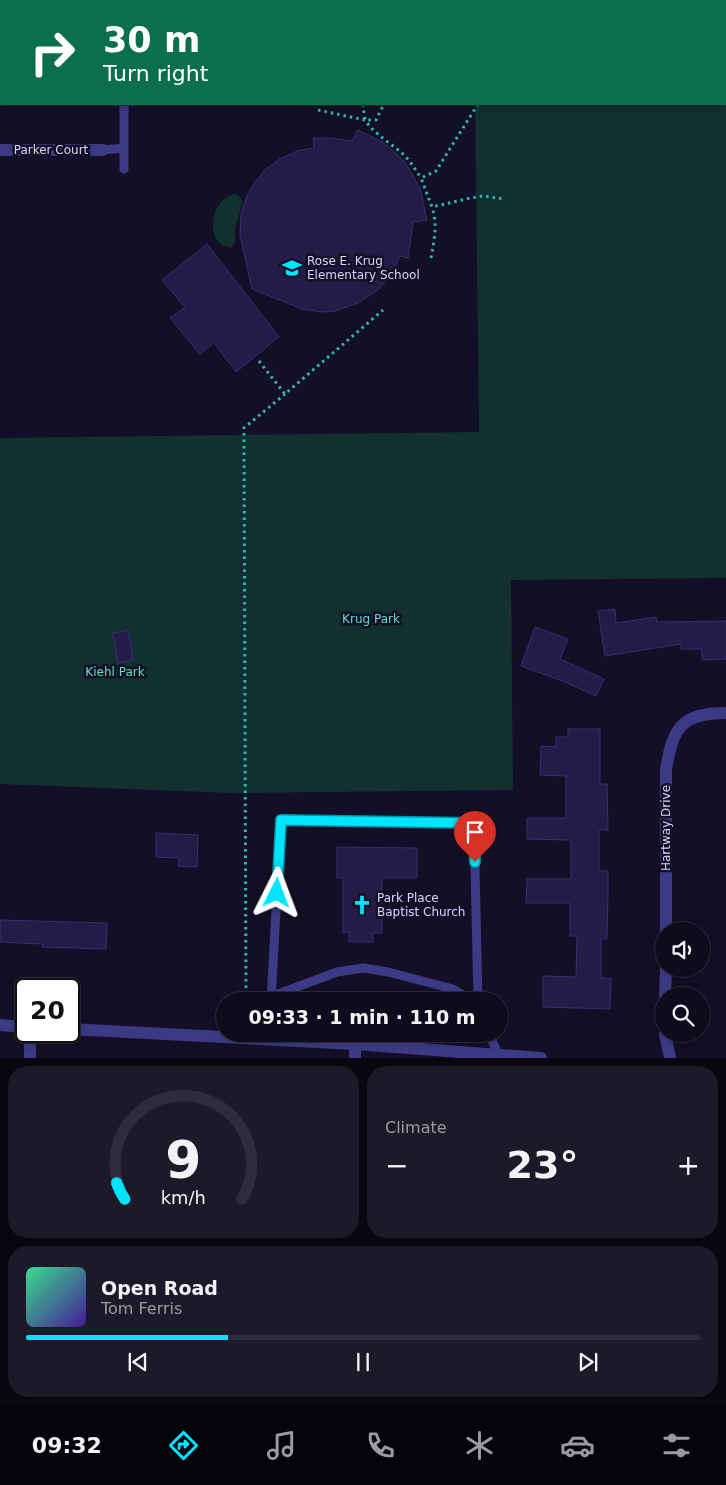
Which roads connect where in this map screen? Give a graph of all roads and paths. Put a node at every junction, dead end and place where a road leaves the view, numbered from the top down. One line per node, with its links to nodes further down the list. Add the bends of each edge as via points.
1 (124, 105): 7 (lane)
2 (363, 105): 6 (path)
3 (384, 105): 6 (path, via 376,120)
4 (477, 105): 11 (path, via 436,170)
5 (318, 110): 6 (path)
6 (365, 120): 11 (path, via 372,130 406,157)
7 (124, 148): 9 (lane); 10 (lane)
8 (0, 150): 9 (street, Parker Court)
9 (103, 150)
10 (124, 169)
11 (421, 178): 13 (path)
12 (505, 199): 13 (path, via 482,196)
13 (432, 207): 14 (path, via 436,218)
14 (431, 258)
15 (383, 310): 17 (path)
16 (259, 361): 17 (path)
17 (285, 394): 20 (path, via 244,428)
18 (726, 713): 19 (street, Hartway Drive, via 692,717 679,728 670,746 666,769)
19 (666, 922)
20 (246, 992)
21 (271, 992): 24 (lane, via 281,820 474,823)
22 (283, 992): 23 (lane, via 338,972 363,968)
23 (458, 992)
24 (478, 992)
25 (0, 1026): 26 (street)
26 (15, 1027)
27 (80, 1030): 28 (street)
28 (216, 1035)
29 (330, 1042): 33 (street)
30 (493, 1042): 34 (lane)
31 (667, 1042): 38 (street)
32 (30, 1043): 35 (street)
33 (355, 1044): 34 (street); 36 (street)
34 (498, 1054): 37 (street)
35 (30, 1058)
36 (355, 1058)
37 (541, 1058)
38 (670, 1058)

